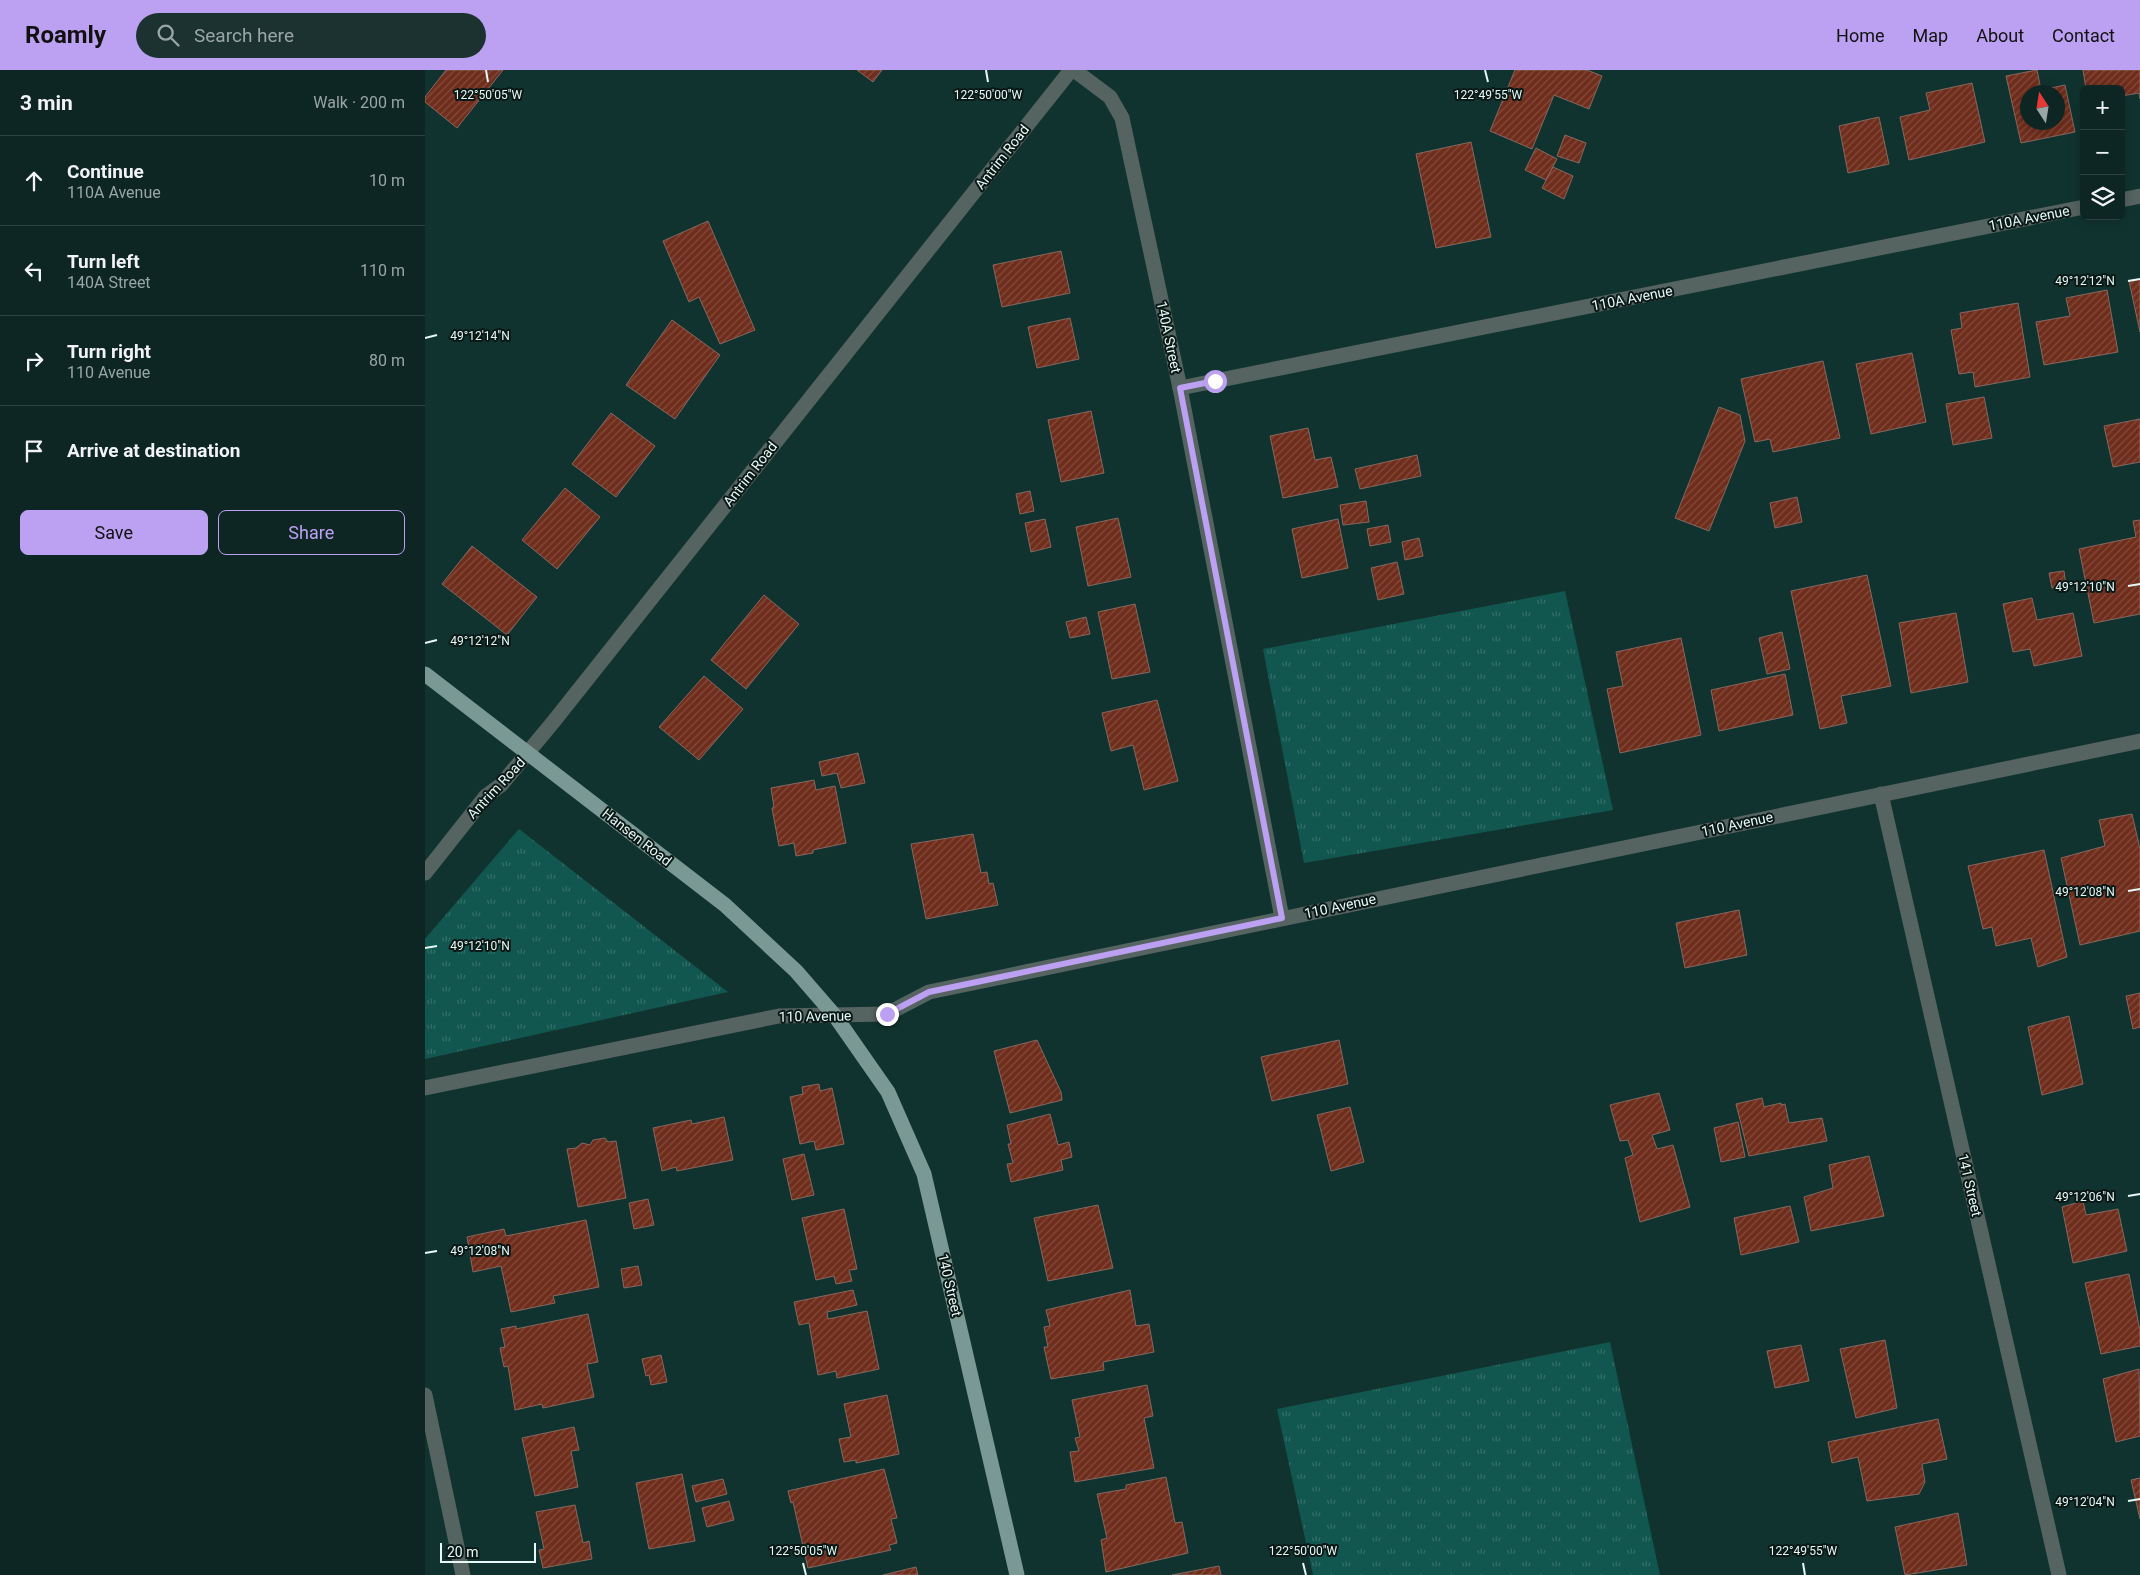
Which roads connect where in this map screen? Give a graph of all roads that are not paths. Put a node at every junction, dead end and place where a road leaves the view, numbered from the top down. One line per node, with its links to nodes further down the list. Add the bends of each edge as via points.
1 (1073, 70): 5 (street, 140A Street, via 1110,97 1122,118); 8 (street, Antrim Road)
2 (2140, 196): 3 (street)
3 (2125, 199)
4 (2080, 208): 5 (street, 110A Avenue)
5 (1180, 388): 11 (street, 140A Street)
6 (425, 674): 8 (main road, Hansen Road)
7 (2140, 742): 9 (street, 110 Avenue)
8 (529, 752): 10 (street, Antrim Road, via 501,785 486,796); 12 (main road, Hansen Road, via 725,905 796,971)
9 (1881, 794): 11 (street, 110 Avenue); 17 (street, 141 Street)
10 (425, 872)
11 (1282, 918): 12 (street, 110 Avenue, via 929,992 887,1014)
12 (835, 1016): 13 (street, 110 Avenue, via 779,1016); 16 (main road, 140 Street, via 888,1092 923,1174)
13 (425, 1088)
14 (425, 1396): 15 (street)
15 (463, 1575)
16 (1017, 1575)
17 (2059, 1575)

